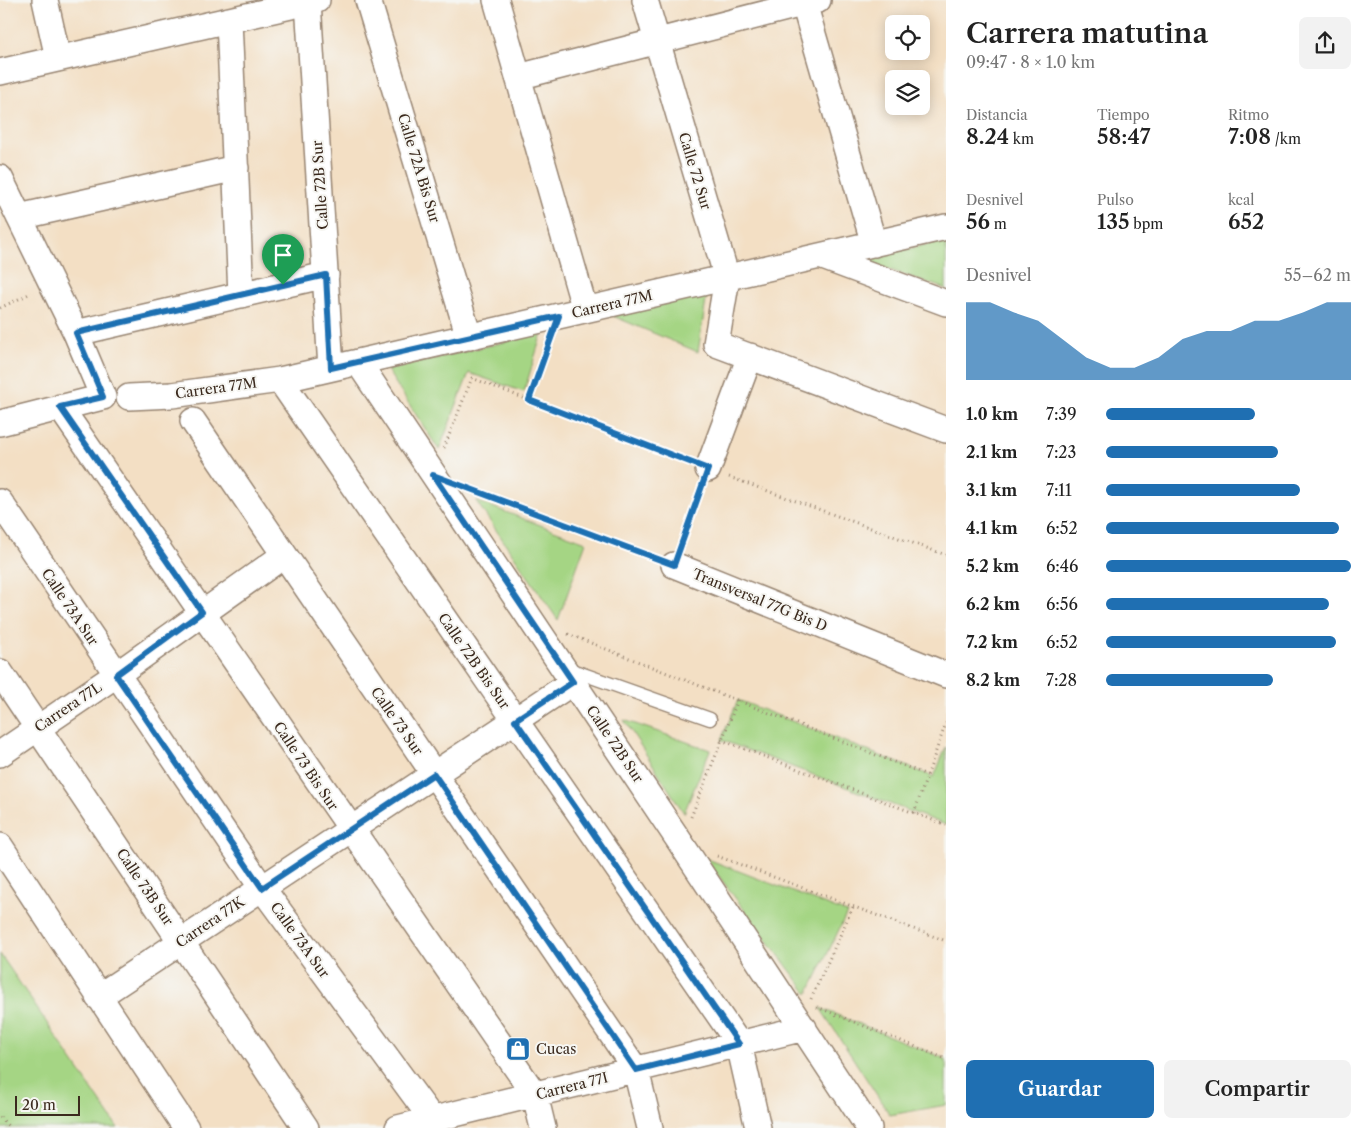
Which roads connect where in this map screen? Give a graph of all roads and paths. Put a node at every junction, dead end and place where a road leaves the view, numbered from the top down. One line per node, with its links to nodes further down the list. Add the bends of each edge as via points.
1 (45, 0): 9 (street)
2 (368, 0): 27 (street, Calle 72A Bis Sur)
3 (496, 0): 11 (street)
4 (645, 0): 8 (street, Calle 72 Sur)
5 (312, 1): 7 (street); 18 (street, Calle 72B Sur)
6 (808, 1): 8 (street); 16 (street)
7 (229, 20): 9 (street); 12 (street)
8 (656, 42): 11 (street); 19 (street, Calle 72 Sur)
9 (58, 58): 10 (street)
10 (0, 72)
11 (518, 77): 24 (street)
12 (236, 168): 14 (street); 21 (street)
13 (0, 178): 14 (street)
14 (19, 217): 20 (street)
15 (946, 227): 16 (street, Carrera 77M)
16 (874, 244): 17 (street, Carrera 77M)
17 (820, 256): 19 (street, Carrera 77M); 22 (street)
18 (326, 275): 21 (street); 30 (street, Calle 72B Sur)
19 (728, 278): 24 (street, Carrera 77M); 28 (street, Calle 72 Sur, via 716,344)
20 (51, 283): 23 (path); 26 (street)
21 (241, 295): 26 (street)
22 (946, 303)
23 (0, 308)
24 (585, 310): 25 (street, Carrera 77M)
25 (559, 316): 27 (street, Carrera 77M); 34 (path)
26 (76, 333): 32 (street)
27 (469, 337): 29 (street, Carrera 77M)
28 (750, 356): 38 (street); 39 (street)
29 (358, 362): 30 (street, Carrera 77M); 40 (street, Calle 72B Sur)
30 (331, 368): 31 (street, Carrera 77M)
31 (280, 380): 33 (street, Carrera 77M, via 172,395); 54 (street, Calle 72B Bis Sur)
32 (103, 397): 33 (lane); 35 (street)
33 (129, 397)
34 (529, 400): 39 (path); 40 (path, via 472,378)
35 (60, 407): 37 (street); 46 (street, Calle 73 Bis Sur)
36 (192, 421): 44 (street, Calle 73 Sur)
37 (0, 422)
38 (946, 430)
39 (708, 469): 43 (path); 45 (path)
40 (433, 475): 49 (street, Calle 72B Sur)
41 (470, 489): 45 (path)
42 (0, 502): 50 (street, Calle 73A Sur)
43 (946, 555)
44 (283, 556): 46 (street, Carrera 77L); 59 (street, Calle 73 Sur)
45 (674, 565): 51 (street, Transversal 77G Bis D)
46 (202, 612): 50 (street, Carrera 77L); 63 (street, Calle 73 Bis Sur)
47 (566, 633): 52 (path)
48 (0, 672): 56 (street, Calle 73B Sur)
49 (567, 674): 53 (lane); 54 (street, Carrera 77K); 64 (street, Calle 72B Sur)
50 (116, 675): 56 (street, Carrera 77L); 66 (street, Calle 73A Sur)
51 (946, 675)
52 (738, 700): 57 (path); 60 (path)
53 (710, 719)
54 (515, 720): 59 (street, Carrera 77K); 74 (street, Calle 72B Bis Sur)
55 (946, 723): 60 (path)
56 (38, 728): 58 (street, Carrera 77L); 69 (street, Calle 73B Sur)
57 (721, 740): 61 (path); 64 (path)
58 (0, 754)
59 (434, 774): 63 (street, Carrera 77K); 76 (street, Calle 73 Sur)
60 (927, 775): 61 (path)
61 (914, 813): 62 (path)
62 (946, 825)
63 (350, 830): 66 (street, Carrera 77K); 77 (street, Calle 73 Bis Sur)
64 (680, 842): 67 (path); 70 (street, Calle 72B Sur)
65 (0, 846): 71 (street)
66 (262, 888): 69 (street, Carrera 77K); 79 (street, Calle 73A Sur)
67 (853, 906): 68 (path); 70 (path, via 809,1004)
68 (946, 941)
69 (182, 942): 71 (street, Carrera 77K); 82 (street, Calle 73B Sur)
70 (780, 992): 73 (street, Calle 72B Sur)
71 (98, 997): 81 (street)
72 (814, 1006): 75 (path)
73 (804, 1028): 74 (street, Carrera 77I); 87 (street, Calle 72B Sur)
74 (739, 1044): 76 (street, Carrera 77I); 86 (street, Calle 72B Bis Sur)
75 (946, 1059)
76 (636, 1070): 77 (street, Carrera 77I); 85 (street, Calle 73 Sur)
77 (535, 1095): 79 (street, Carrera 77I); 84 (street, Calle 73 Bis Sur)
78 (0, 1118): 80 (path)
79 (433, 1124): 83 (street, Carrera 77I)
80 (10, 1128)
81 (186, 1128)
82 (306, 1128)
83 (398, 1128)
84 (543, 1128)
85 (650, 1128)
86 (758, 1128)
87 (869, 1128)

